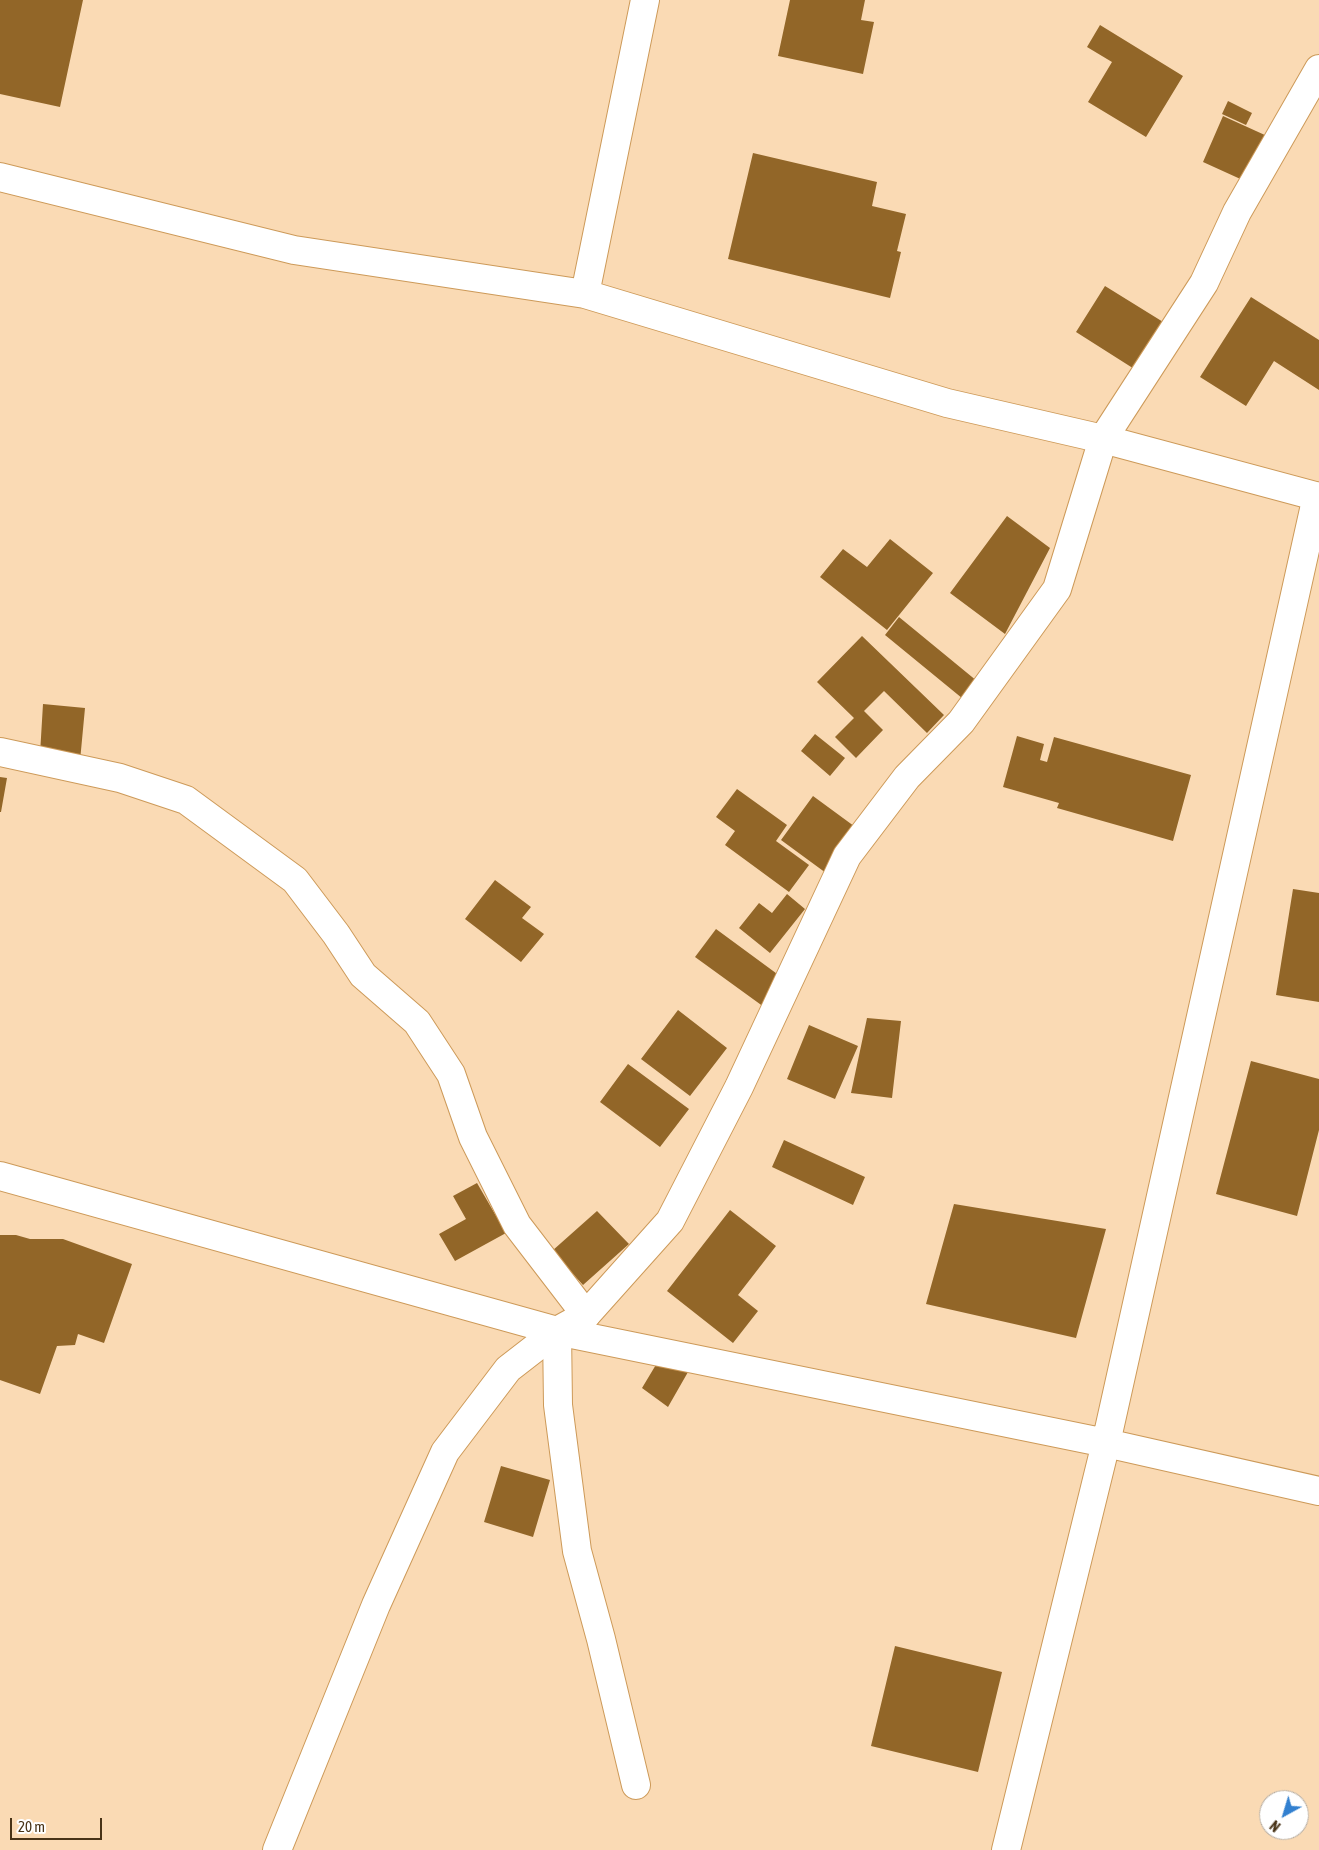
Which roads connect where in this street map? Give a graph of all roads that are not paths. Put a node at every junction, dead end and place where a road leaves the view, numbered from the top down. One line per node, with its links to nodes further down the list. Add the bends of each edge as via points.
1 (645, 0): 4 (street)
2 (1319, 69): 5 (street, via 1237,212 1204,283)
3 (0, 177): 4 (street, via 294,250)
4 (585, 294): 5 (street, via 947,403)
5 (1103, 439): 6 (street); 9 (street, via 1058,588 961,722 907,777 848,856 739,1086 670,1221)
6 (1318, 497): 11 (street)
7 (0, 752): 9 (street, via 120,778 186,800 295,880 363,975 416,1022 451,1074 473,1137 517,1225)
8 (0, 1176): 10 (street)
9 (586, 1315): 10 (street)
10 (557, 1331): 11 (street); 13 (street, via 558,1405 577,1551); 14 (street, via 508,1369 445,1452 376,1605)
11 (1106, 1443): 12 (street); 15 (street)
12 (1319, 1490)
13 (636, 1785)
14 (277, 1850)
15 (1006, 1850)

